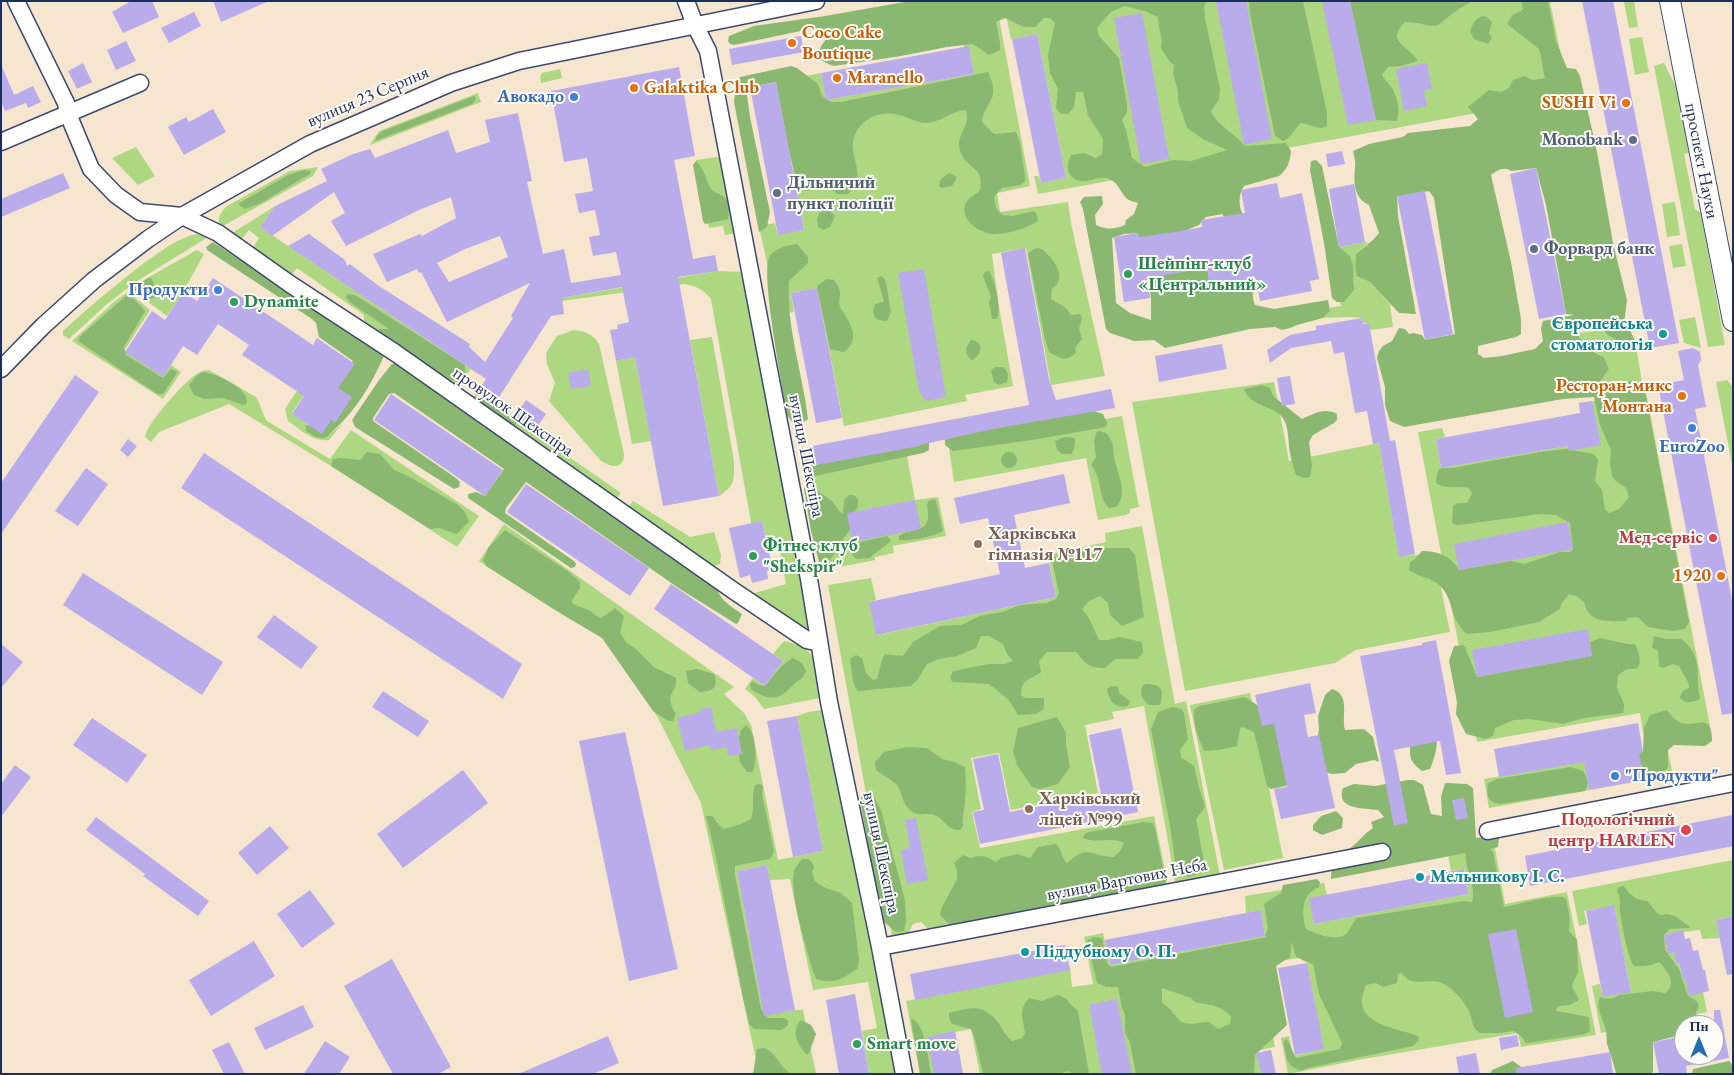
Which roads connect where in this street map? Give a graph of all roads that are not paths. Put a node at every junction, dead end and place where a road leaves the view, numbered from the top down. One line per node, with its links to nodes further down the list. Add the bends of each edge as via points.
1 (16, 1): 7 (street, via 66,103)
2 (686, 1): 5 (street, вулиця Шекспіра)
3 (816, 1): 5 (street, вулиця 23 Серпня)
4 (1670, 1): 10 (main road, проспект Науки)
5 (695, 25): 9 (street, вулиця 23 Серпня, via 519,61 451,83 310,144); 12 (street, вулиця Шекспіра, via 708,51)
6 (140, 83): 7 (street)
7 (68, 114): 8 (street); 9 (street, via 91,169 116,195 140,212)
8 (1, 142)
9 (182, 216): 11 (street, вулиця 23 Серпня, via 94,280); 12 (street, провулок Шекспіра, via 218,233 394,352 742,597 807,640)
10 (1733, 321)
11 (1, 369)
12 (819, 643): 16 (street, вулиця Шекспіра)
13 (1733, 783): 14 (street)
14 (1488, 831)
15 (1382, 852): 16 (street, вулиця Вартових Неба)
16 (880, 947): 17 (street, вулиця Шекспіра)
17 (904, 1074)

